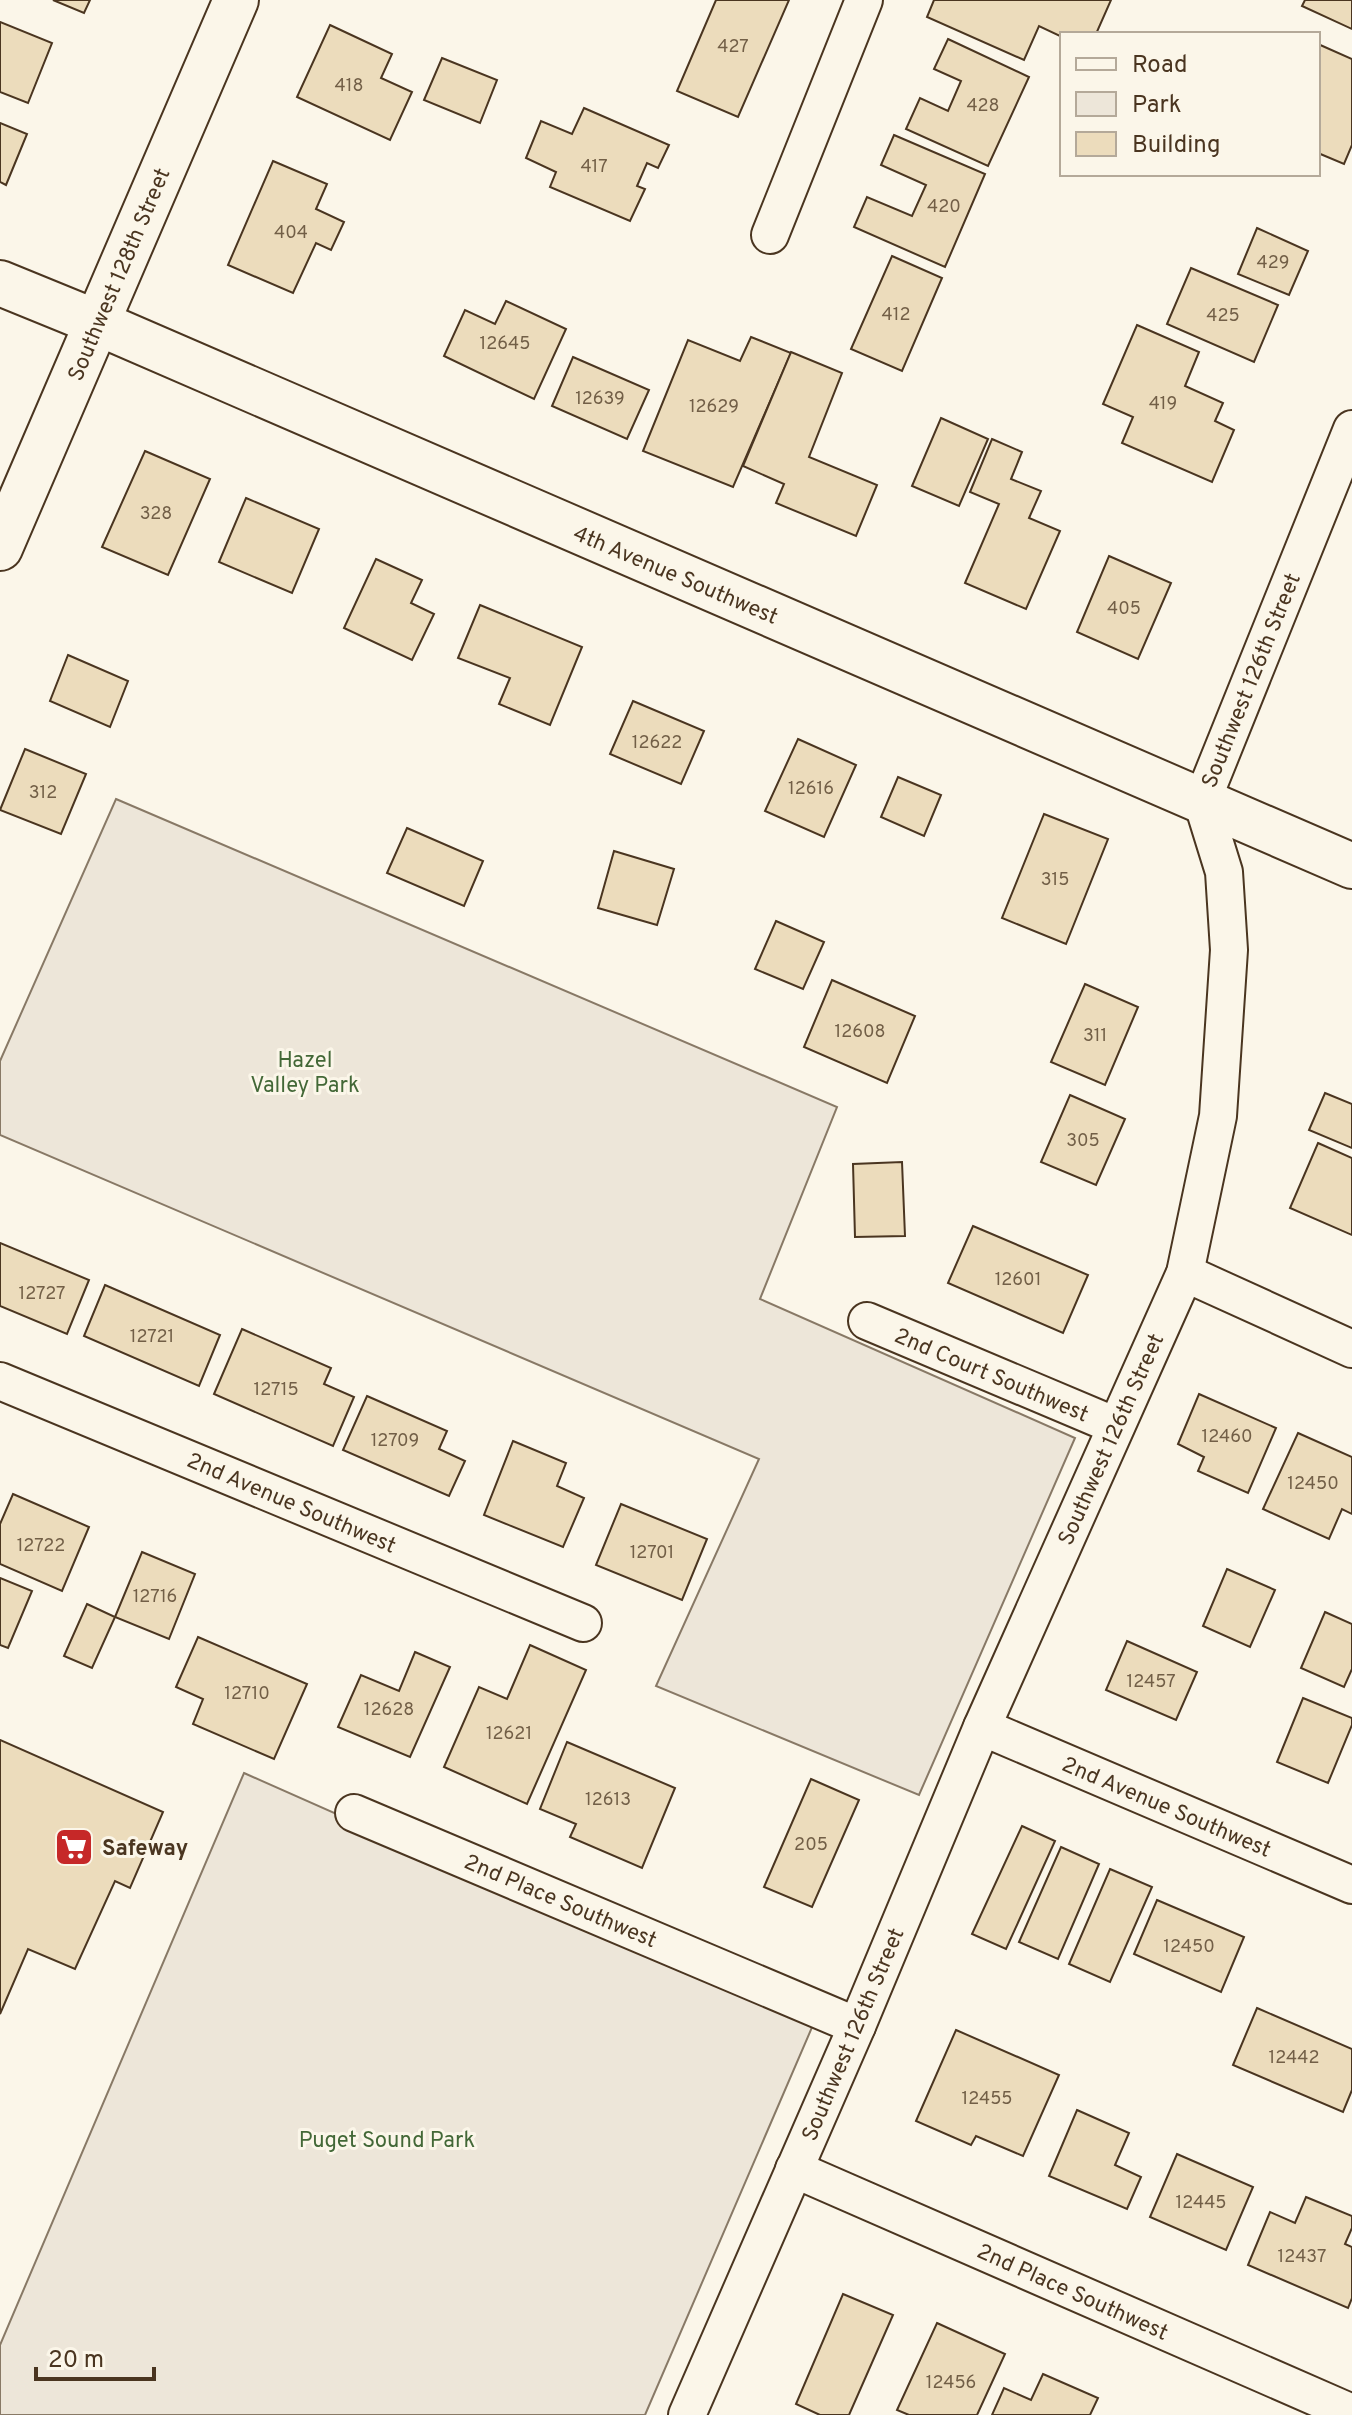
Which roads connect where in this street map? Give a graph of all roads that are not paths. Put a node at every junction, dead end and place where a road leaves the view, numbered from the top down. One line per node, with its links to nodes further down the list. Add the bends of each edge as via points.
1 (236, 0): 5 (street, Southwest 128th Street)
2 (864, 0): 3 (street)
3 (770, 235)
4 (0, 283): 5 (street, 4th Avenue Southwest)
5 (98, 323): 7 (street, Southwest 128th Street); 8 (street, 4th Avenue Southwest)
6 (1352, 429): 8 (street, Southwest 126th Street)
7 (0, 548)
8 (1202, 801): 9 (street, 4th Avenue Southwest); 10 (street, Southwest 126th Street, via 1224,872 1229,950 1218,1116)
9 (1352, 866)
10 (1185, 1273): 12 (street); 14 (street, Southwest 126th Street)
11 (867, 1321): 14 (street, 2nd Court Southwest)
12 (1352, 1349)
13 (0, 1381): 15 (street, 2nd Avenue Southwest)
14 (1116, 1426): 16 (street, Southwest 126th Street)
15 (583, 1623)
16 (982, 1727): 18 (street, 2nd Avenue Southwest); 19 (street, Southwest 126th Street)
17 (354, 1813): 19 (street, 2nd Place Southwest)
18 (1352, 1885)
19 (857, 2026): 20 (street, Southwest 126th Street)
20 (794, 2169): 21 (street, 2nd Place Southwest); 22 (street, Southwest 126th Street)
21 (1352, 2413)
22 (687, 2415)

